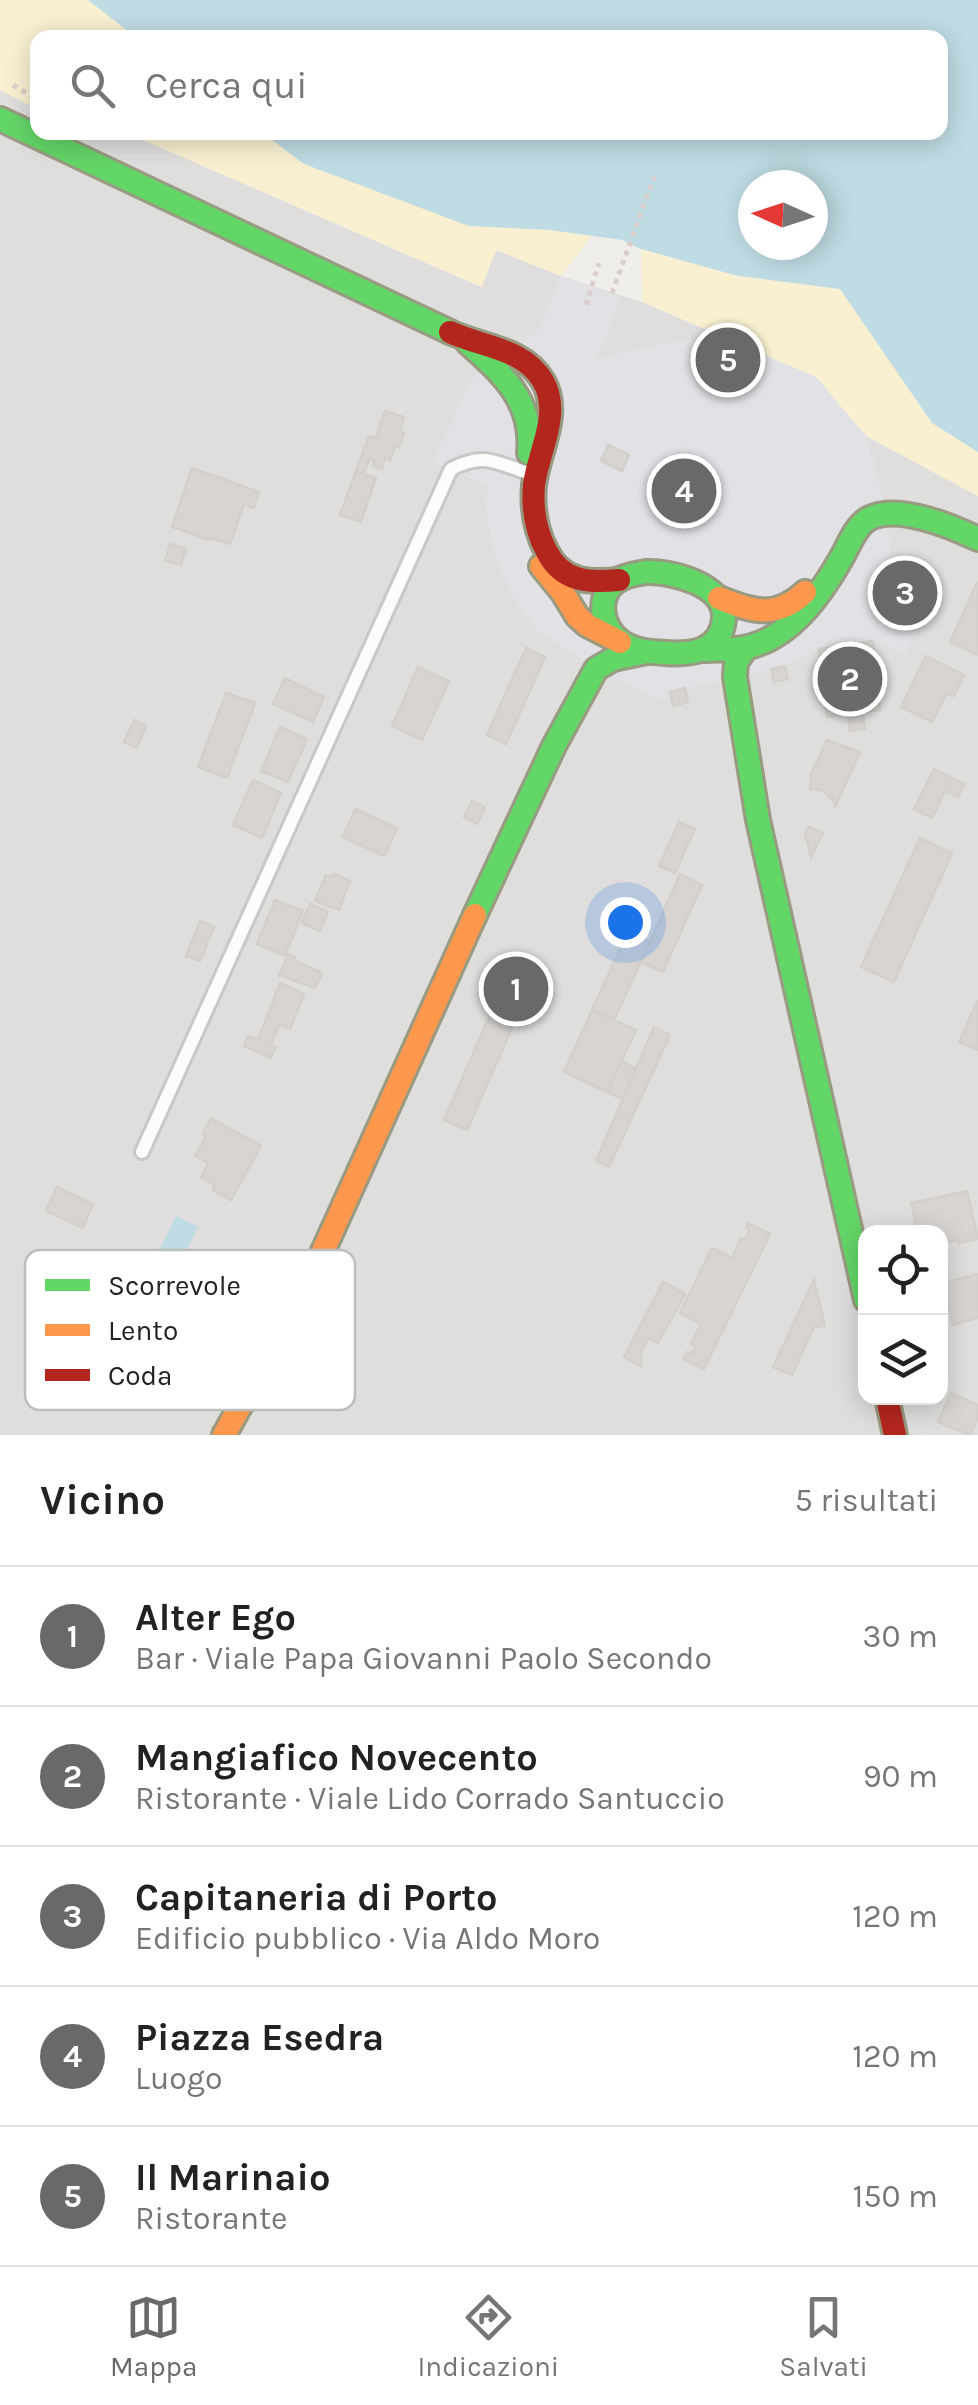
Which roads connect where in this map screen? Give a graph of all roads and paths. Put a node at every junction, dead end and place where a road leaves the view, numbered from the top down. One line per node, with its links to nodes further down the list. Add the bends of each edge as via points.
1 (14, 85): 2 (path)
2 (30, 95)
3 (0, 119): 4 (street)
4 (30, 133)
5 (44, 140): 10 (street)
6 (654, 177): 8 (path)
7 (599, 263): 9 (path)
8 (612, 293)
9 (586, 304)
10 (464, 338): 11 (street, via 509,351); 12 (street)
11 (543, 380): 12 (street, via 530,382); 15 (street, via 550,410 533,500 542,544 562,574)
12 (519, 397): 13 (street, via 530,426)
13 (525, 472): 17 (street, via 523,513 531,547); 24 (lane, via 471,459 450,469)
14 (970, 535): 16 (street, via 935,510 882,496 856,510 799,600 760,612); 20 (street, via 905,515 869,518 806,612)
15 (612, 586): 16 (street, via 640,573 663,572 707,588); 17 (street); 18 (street, via 601,611)
16 (722, 606): 20 (street); 21 (street)
17 (582, 626): 18 (street); 22 (street, via 581,660)
18 (620, 642): 19 (street)
19 (646, 652): 21 (street, via 671,653); 22 (street, via 596,670)
20 (739, 653): 21 (street); 23 (street, via 735,677)
21 (706, 667): 23 (street)
22 (554, 746): 25 (street)
23 (758, 820): 26 (street)
24 (142, 1152)
25 (323, 1250)
26 (858, 1264)
27 (889, 1405): 30 (street)
28 (238, 1410): 29 (street)
29 (224, 1435)
30 (895, 1435)

